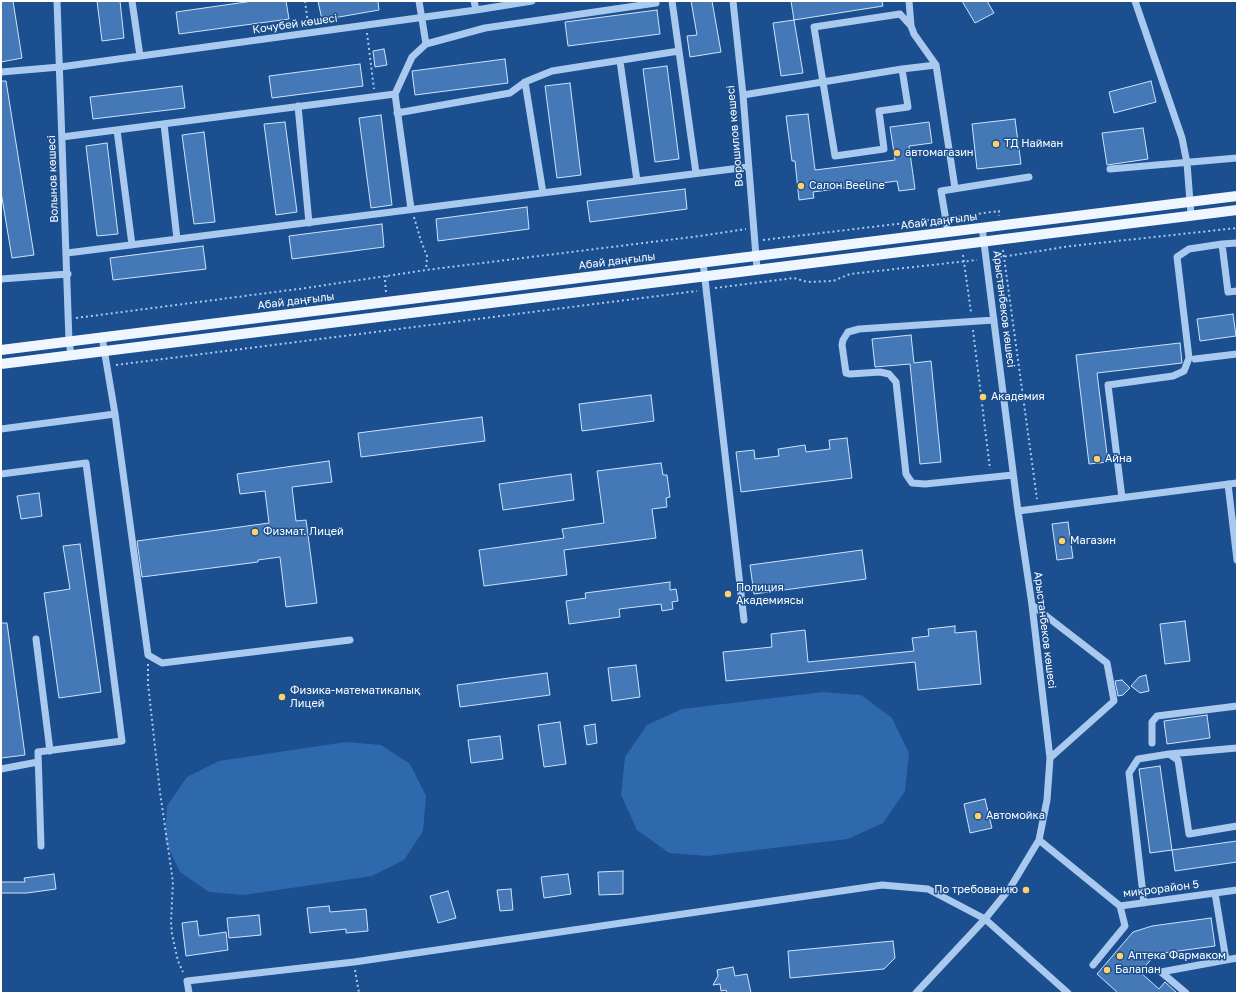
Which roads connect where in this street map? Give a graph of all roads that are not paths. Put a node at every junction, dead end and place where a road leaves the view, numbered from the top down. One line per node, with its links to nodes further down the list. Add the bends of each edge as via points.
1 (57, 1): 19 (street, Волынов көшесі)
2 (132, 1): 16 (street)
3 (419, 1): 12 (street)
4 (474, 1): 11 (street)
5 (532, 1): 11 (street, Кочубей көшесі)
6 (672, 1): 15 (street)
7 (733, 1): 25 (street, Ворошилов көшесі)
8 (909, 1): 13 (street)
9 (1135, 1): 32 (street, via 1182,138)
10 (656, 3): 14 (street, via 485,28)
11 (476, 10): 12 (street, Кочубей көшесі)
12 (421, 17): 14 (street); 16 (street, Кочубей көшесі)
13 (911, 26): 18 (street); 23 (street, via 900,14 814,27)
14 (426, 44): 24 (street, via 412,57)
15 (679, 51): 17 (street); 35 (street)
16 (140, 56): 19 (street, Кочубей көшесі)
17 (620, 61): 22 (street, via 552,71); 37 (street)
18 (936, 65): 20 (street); 38 (street)
19 (60, 67): 21 (street, Кочубей көшесі); 30 (street, Волынов көшесі)
20 (902, 69): 23 (street); 23 (street, via 908,107 879,111 884,149 835,156)
21 (1, 72)
22 (525, 82): 27 (street, via 510,93); 39 (street)
23 (823, 82): 25 (street)
24 (395, 94): 26 (street); 27 (street)
25 (743, 95): 33 (street, Ворошилов көшесі)
26 (298, 106): 28 (street); 45 (street)
27 (397, 113): 42 (street)
28 (164, 124): 29 (street); 48 (street)
29 (117, 130): 30 (street); 52 (street)
30 (62, 137): 53 (street, Волынов көшесі)
31 (1237, 158): 32 (street)
32 (1187, 163): 34 (street); 41 (street)
33 (748, 167): 35 (street); 54 (street, Ворошилов көшесі)
34 (1110, 169)
35 (696, 173): 37 (street)
36 (1029, 178): 38 (street)
37 (637, 181): 39 (street)
38 (955, 188): 47 (street, via 941,190)
39 (543, 193): 42 (street)
40 (1237, 196): 41 (main road, Абай даңғылы)
41 (1190, 202): 44 (street); 46 (main road, Абай даңғылы)
42 (411, 210): 45 (street)
43 (1237, 210): 44 (main road)
44 (1191, 215): 49 (main road)
45 (309, 222): 48 (street)
46 (982, 227): 47 (main road, Абай даңғылы); 49 (street, Арыстанбеков көшесі)
47 (948, 232): 54 (main road, Абай даңғылы)
48 (177, 239): 52 (street)
49 (984, 241): 56 (main road); 61 (street, Арыстанбеков көшесі)
50 (1237, 242): 51 (street)
51 (1222, 244): 60 (street, via 1228,292); 76 (street, via 1190,249 1177,257 1189,358 1184,371 1173,376 1108,385)
52 (132, 245): 53 (street)
53 (67, 253): 57 (street, Волынов көшесі)
54 (755, 256): 55 (main road, Абай даңғылы); 56 (street, Ворошилов көшесі)
55 (703, 262): 58 (street); 62 (main road, Абай даңғылы)
56 (757, 270): 58 (main road)
57 (68, 274): 59 (street); 63 (street, Волынов көшесі)
58 (705, 276): 65 (main road); 80 (street)
59 (1, 279)
60 (1237, 291)
61 (994, 320): 73 (street, Арыстанбеков көшесі); 73 (street, via 859,329 848,332 842,345 846,373 880,372 889,374 896,382 906,474 912,483 925,484)
62 (102, 337): 63 (main road, Абай даңғылы); 65 (street)
63 (69, 341): 64 (main road, Абай даңғылы); 67 (street, Волынов көшесі)
64 (1, 350)
65 (104, 351): 67 (main road); 70 (street)
66 (1237, 354): 68 (street)
67 (71, 355): 69 (main road)
68 (1195, 359)
69 (1, 364)
70 (115, 414): 71 (street); 82 (street, via 148,655 162,663)
71 (1, 429)
72 (1, 474): 86 (street, via 86,463 122,742)
73 (1013, 475): 77 (street, Арыстанбеков көшесі)
74 (1237, 483): 75 (street)
75 (1228, 484): 76 (street); 78 (street)
76 (1122, 498): 77 (street)
77 (1018, 511): 79 (street, Арыстанбеков көшесі)
78 (1237, 560)
79 (1032, 605): 88 (street, Арыстанбеков көшесі); 88 (street, via 1107,663 1114,701)
80 (744, 620)
81 (36, 639): 86 (street)
82 (350, 640)
83 (1237, 706): 84 (street, via 1157,716 1152,722)
84 (1152, 743)
85 (1237, 748): 87 (street)
86 (50, 751): 89 (street, via 38,752)
87 (1169, 754): 91 (street, via 1178,760 1189,834); 96 (street, via 1138,759 1129,773)
88 (1050, 758): 92 (street, Арыстанбеков көшесі, via 1047,800)
89 (38, 762): 90 (street); 93 (street)
90 (1, 769)
91 (1237, 826)
92 (1039, 840): 97 (street, микрорайон 5); 98 (street, Арыстанбеков көшесі, via 1010,888)
93 (41, 846)
94 (1237, 890): 95 (street, микрорайон 5)
95 (1215, 893): 96 (street, микрорайон 5); 100 (street)
96 (1144, 903): 97 (street, микрорайон 5)
97 (1120, 906): 101 (street, via 1125,926)
98 (985, 919): 102 (street, via 928,889 882,885 354,962 187,981); 103 (street, Арыстанбеков көшесі); 104 (street)
99 (1237, 958): 100 (street)
100 (1226, 960): 105 (street, via 1161,972)
101 (1093, 965)
102 (189, 993)
103 (916, 993)
104 (1068, 993)
105 (1186, 993)

